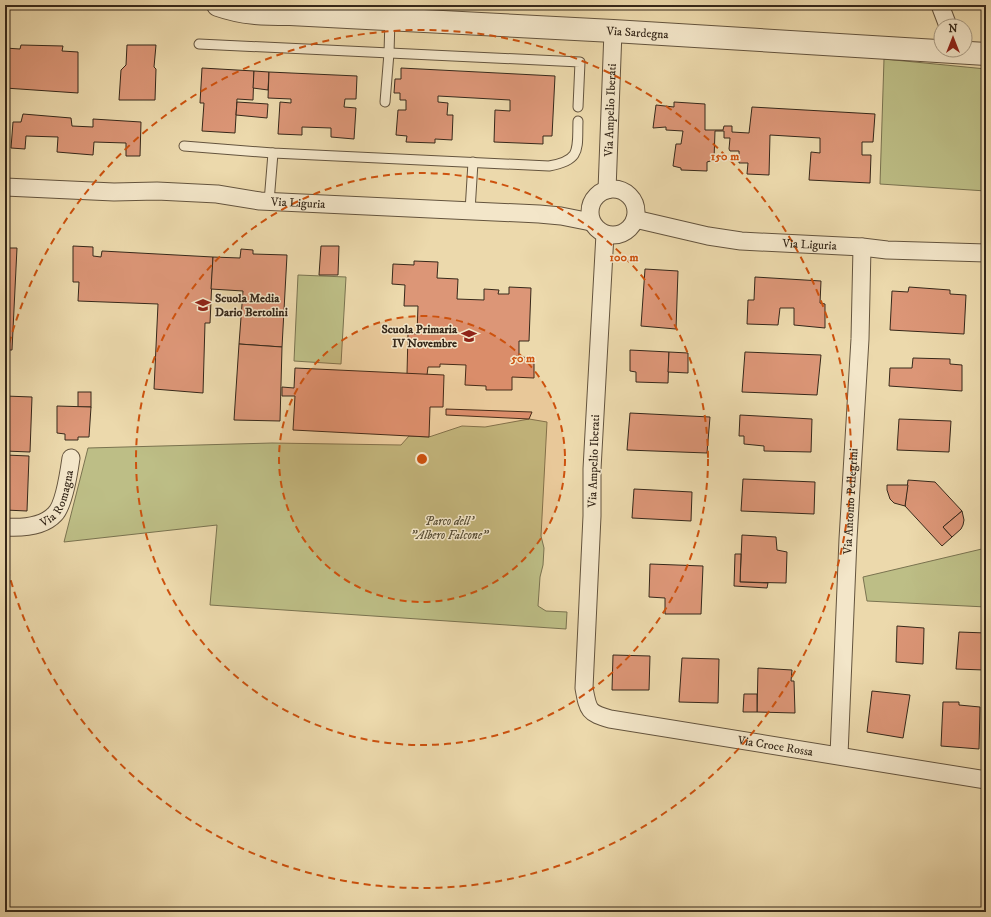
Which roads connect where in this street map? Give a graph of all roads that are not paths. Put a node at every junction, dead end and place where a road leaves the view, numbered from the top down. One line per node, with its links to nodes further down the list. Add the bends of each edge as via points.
1 (218, 5): 4 (street, Via Sardegna, via 257,14)
2 (267, 5): 4 (street, Via Sardegna)
3 (940, 5): 5 (street)
4 (290, 14): 6 (street, Via Sardegna)
5 (945, 18)
6 (390, 19): 7 (street, Via Sardegna); 10 (lane)
7 (613, 31): 9 (street, Via Sardegna); 20 (street, Via Ampelio Iberati)
8 (198, 44): 10 (lane)
9 (933, 50)
10 (389, 53): 13 (lane); 14 (lane, via 580,62)
11 (973, 53): 12 (street, Via Sardegna)
12 (986, 54)
13 (385, 102)
14 (578, 107)
15 (578, 122): 18 (lane, via 577,151 570,159 560,164 549,166)
16 (184, 146): 17 (lane)
17 (273, 153): 18 (lane); 21 (lane)
18 (473, 162): 22 (lane)
19 (5, 187): 21 (street, Via Liguria, via 217,194)
20 (607, 190): 23 (street, via 621,190 632,199 636,212); 24 (street, via 600,192 591,203)
21 (269, 202): 22 (street, Via Liguria)
22 (470, 211): 24 (street, Via Liguria, via 539,214)
23 (635, 220): 25 (street, via 632,226 619,235); 26 (street, Via Liguria, via 742,241)
24 (591, 222): 25 (street)
25 (604, 234): 30 (street, Via Ampelio Iberati)
26 (862, 247): 27 (street, Via Liguria); 31 (street, Via Antonio Pellegrini, via 860,338)
27 (986, 253)
28 (71, 458): 29 (street, Via Romagna, via 65,491 56,514 37,525)
29 (5, 527)
30 (584, 688): 31 (street, Via Croce Rossa, via 586,703 591,712 598,716)
31 (839, 755): 32 (street, Via Croce Rossa)
32 (986, 780)

